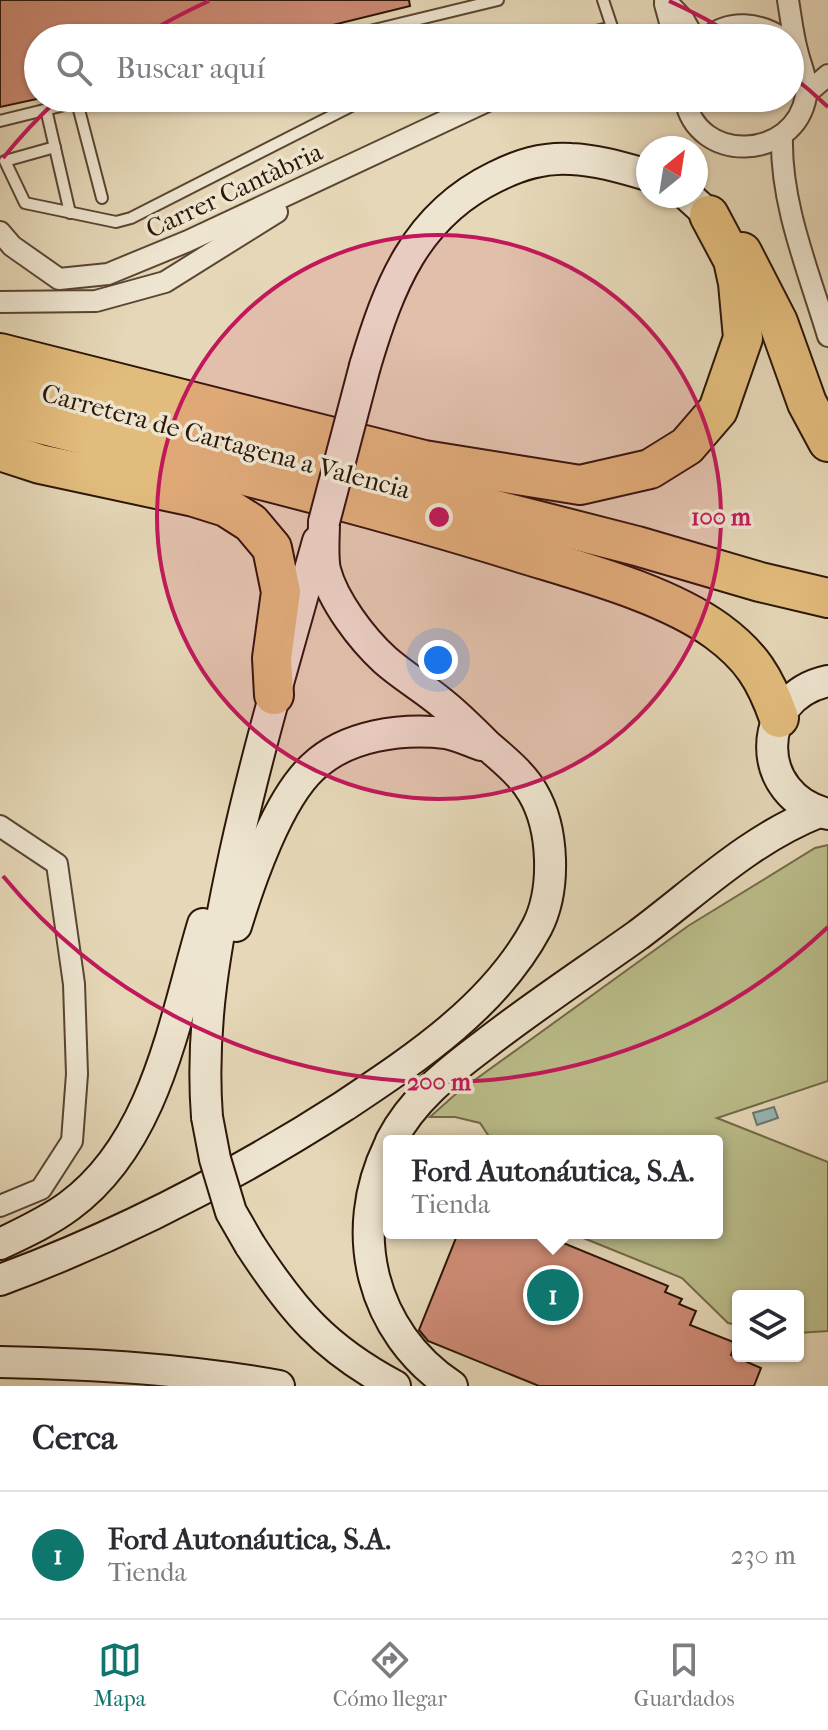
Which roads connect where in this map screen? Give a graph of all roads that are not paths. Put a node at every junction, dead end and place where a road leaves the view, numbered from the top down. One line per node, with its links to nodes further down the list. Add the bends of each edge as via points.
1 (498, 0): 5 (lane)
2 (603, 0): 6 (lane)
3 (665, 0): 7 (street); 8 (street)
4 (788, 0): 9 (street)
5 (399, 24)
6 (611, 24)
7 (671, 24)
8 (686, 24)
9 (791, 24)
10 (804, 71): 12 (street)
11 (828, 75): 12 (street)
12 (807, 93): 13 (street)
13 (804, 105)
14 (34, 112): 21 (lane)
15 (47, 112): 23 (lane)
16 (80, 112): 26 (lane)
17 (339, 112): 29 (lane, via 131,218 116,222)
18 (464, 112): 24 (street, Carrer Cantàbria)
19 (690, 112): 22 (street, via 709,137 727,145 755,147)
20 (801, 112): 22 (street)
21 (0, 121)
22 (782, 136): 32 (street, via 781,163 792,217)
23 (55, 147): 29 (lane); 29 (lane, via 5,161 25,203)
24 (351, 165): 30 (street, Carrer Cantàbria, via 108,274 59,279); 31 (street, via 165,282 96,301)
25 (636, 172): 38 (main road, bridge, via 569,159 523,163 479,185 441,213 394,281 365,366)
26 (102, 198)
27 (701, 208): 33 (highway, via 733,260 743,338 718,410 687,446 650,469 580,485 424,460)
28 (702, 208): 36 (highway, via 739,245)
29 (70, 213)
30 (0, 232)
31 (0, 302)
32 (828, 336)
33 (0, 353)
34 (0, 383): 39 (highway, Carretera de Cartagena a Valencia)
35 (0, 414): 44 (highway, via 404,516 626,588 695,618 743,652 760,673)
36 (828, 442)
37 (0, 451): 43 (highway, via 194,497 226,507 251,523 272,548 281,592 272,658)
38 (324, 522): 43 (main road); 45 (main road, via 325,570 345,614 383,659 444,704)
39 (637, 546): 40 (highway, Carretera de Cartagena a Valencia); 41 (highway, Carretera de Cartagena a Valencia)
40 (828, 583)
41 (828, 598)
42 (828, 681): 44 (main road, via 799,693)
43 (274, 695): 46 (main road)
44 (779, 718): 47 (main road, via 772,747 778,774 794,797)
45 (491, 748): 50 (main road, via 449,734 399,731 353,742 313,767 281,809 247,892); 53 (main road, via 533,793 550,858 538,925 515,962 431,1045 303,1132)
46 (251, 782): 50 (main road, via 216,940); 55 (main road, via 154,1089 134,1127 109,1167 70,1205)
47 (824, 813): 49 (main road, via 775,832)
48 (0, 826): 54 (street, via 57,864 74,984 77,1074 72,1141 41,1189)
49 (529, 1010): 51 (main road, via 441,1078); 53 (main road, via 277,1165)
50 (205, 1035): 59 (main road, bridge, via 207,1117 231,1212 282,1294 308,1325 337,1351)
51 (395, 1135)
52 (383, 1158): 60 (main road, via 371,1199 370,1265 378,1295 397,1332)
53 (202, 1192): 56 (main road, via 68,1255)
54 (0, 1206)
55 (0, 1244)
56 (0, 1280)
57 (0, 1362): 58 (main road, via 180,1370)
58 (279, 1386)
59 (395, 1386)
60 (452, 1386)

